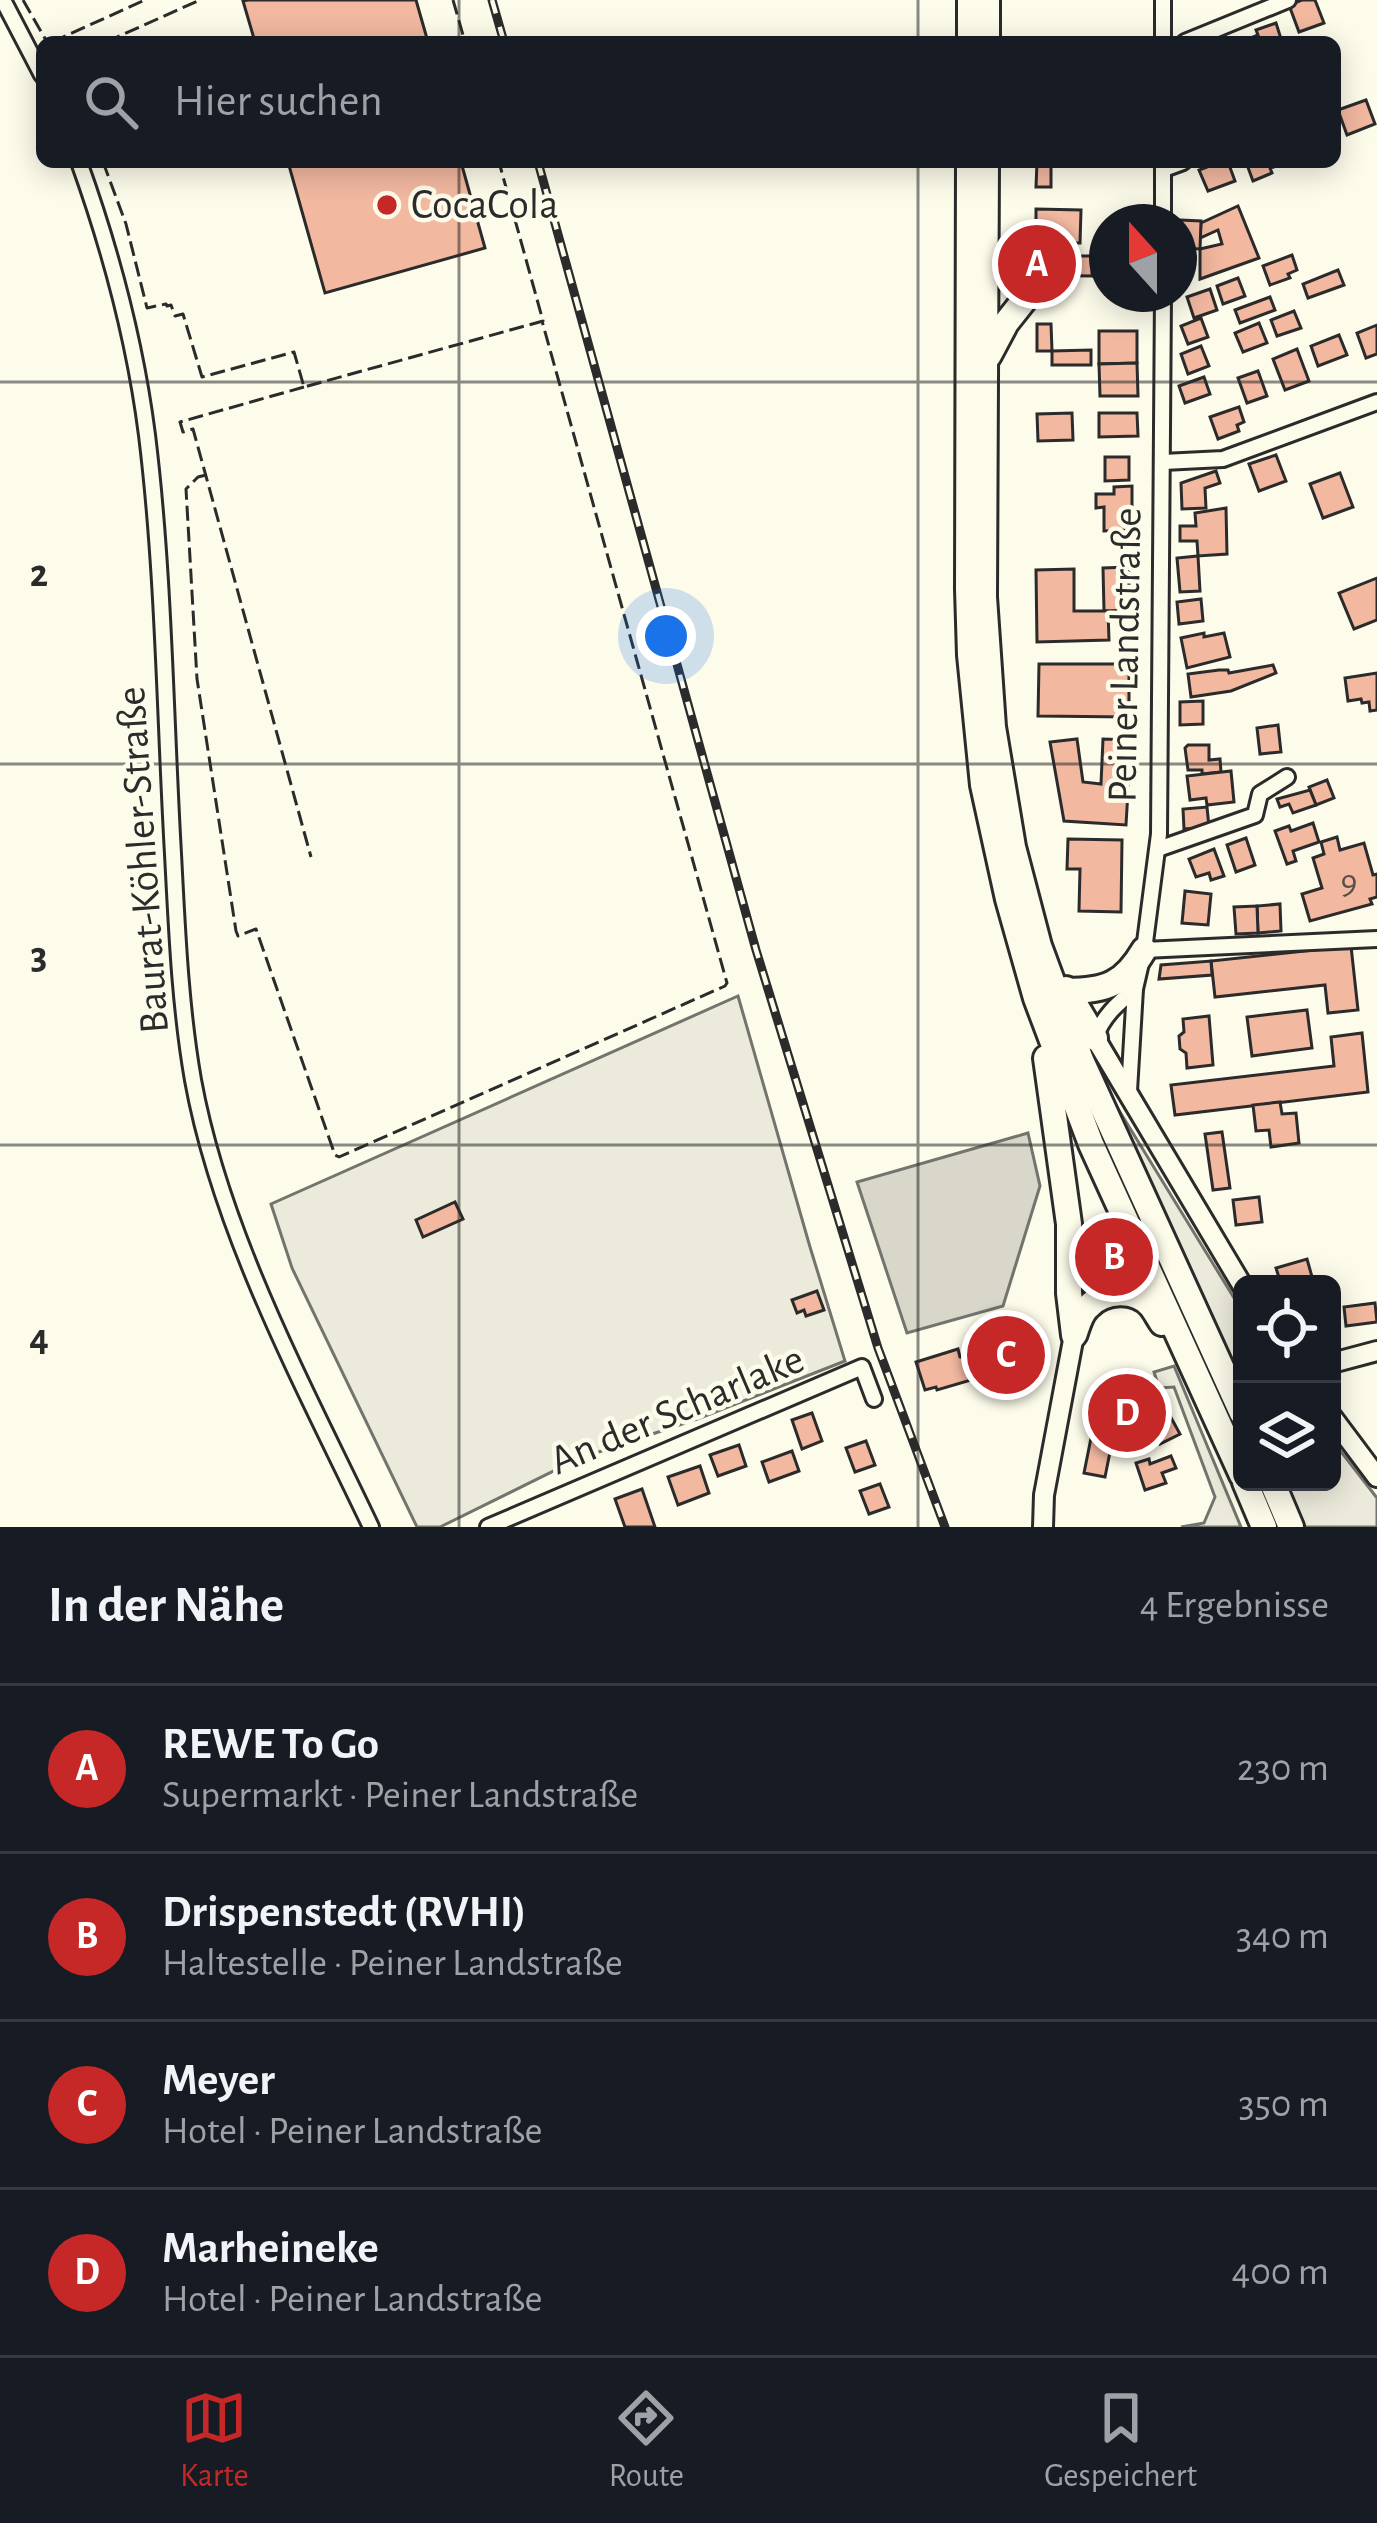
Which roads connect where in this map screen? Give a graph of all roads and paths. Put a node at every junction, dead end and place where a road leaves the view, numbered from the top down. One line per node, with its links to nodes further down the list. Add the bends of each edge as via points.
1 (3, 0): 10 (street)
2 (970, 0): 6 (highway)
3 (987, 0): 7 (highway)
4 (1163, 0): 8 (street)
5 (1288, 0): 9 (street)
6 (970, 36)
7 (987, 36)
8 (1163, 36)
9 (1200, 36)
10 (36, 63)
11 (81, 168): 45 (street, Baurat-Köhler-Straße, via 116,272 147,436 181,997 205,1136 239,1240)
12 (969, 168): 30 (highway, via 970,655 983,785)
13 (986, 168): 15 (highway)
14 (1163, 168): 16 (street)
15 (985, 199): 17 (highway); 20 (highway)
16 (1163, 204)
17 (1006, 227)
18 (1025, 299): 20 (highway)
19 (1163, 312): 22 (street, Peiner Landstraße)
20 (985, 363): 25 (highway, via 987,669)
21 (1377, 402): 22 (street, Peiner Landstraße, via 1223,459)
22 (1163, 462): 24 (street, Peiner Landstraße)
23 (1287, 777): 24 (street, Peiner Landstraße, via 1261,794 1255,815)
24 (1158, 849): 27 (street, Peiner Landstraße)
25 (1032, 921): 29 (highway); 35 (highway)
26 (1377, 939): 27 (street)
27 (1144, 950): 28 (street, Peiner Landstraße); 29 (highway, via 1124,978)
28 (1135, 989): 31 (street, Peiner Landstraße); 32 (street, Peiner Landstraße)
29 (1067, 991): 31 (highway)
30 (1036, 998): 34 (highway, via 1069,1224); 35 (highway, via 1091,1144)
31 (1095, 1038): 32 (street)
32 (1129, 1096): 33 (street)
33 (1236, 1275)
34 (1074, 1335): 35 (highway, via 1084,1310 1100,1298 1133,1294 1166,1329); 47 (street)
35 (1199, 1347): 39 (highway); 41 (highway)
36 (1377, 1351): 37 (street)
37 (1341, 1361)
38 (874, 1399): 46 (street, An der Scharlake, via 862,1367)
39 (1233, 1399)
40 (1341, 1429): 42 (street)
41 (1233, 1446)
42 (1377, 1477)
43 (1249, 1491): 48 (highway)
44 (1275, 1491): 49 (highway)
45 (371, 1527)
46 (488, 1527)
47 (1043, 1527)
48 (1264, 1527)
49 (1291, 1527)

